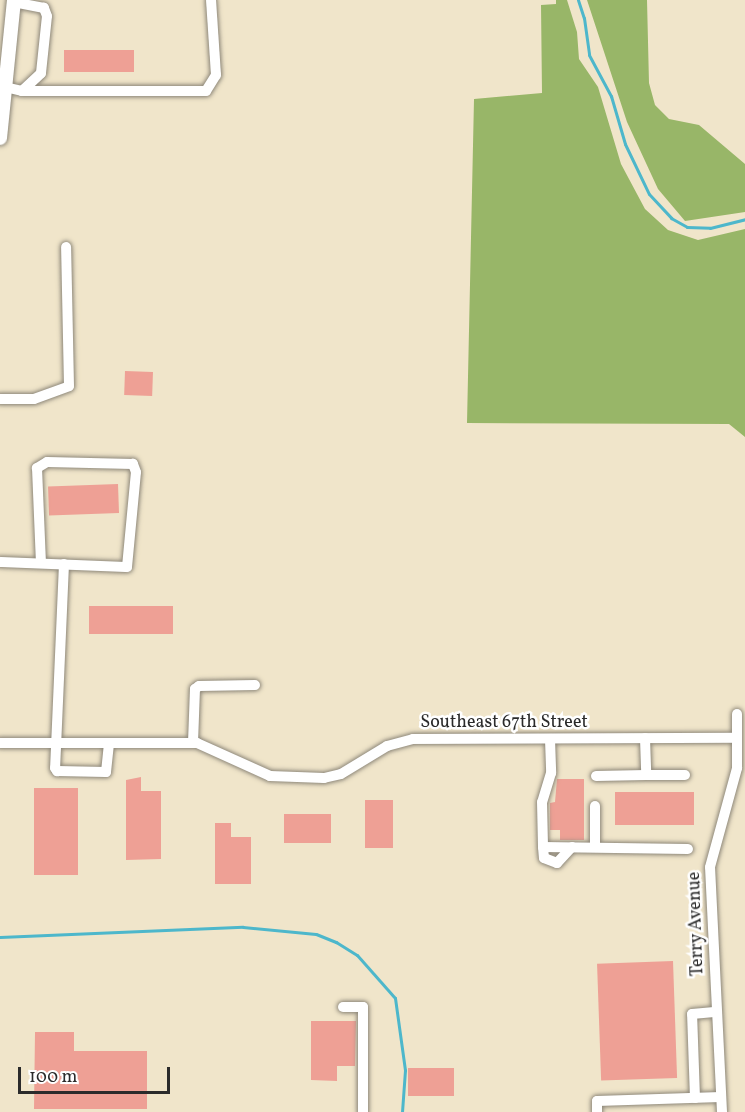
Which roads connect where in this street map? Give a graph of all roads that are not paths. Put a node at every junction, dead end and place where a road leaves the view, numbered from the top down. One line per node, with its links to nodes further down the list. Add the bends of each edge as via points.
1 (211, 0): 4 (street, via 216,75 206,91)
2 (14, 1): 3 (main road); 4 (street, via 44,8 47,16 41,73)
3 (5, 87): 4 (street); 5 (main road)
4 (22, 91)
5 (0, 138)
6 (66, 247): 7 (street, via 69,386 34,399)
7 (0, 399)
8 (0, 562): 9 (street)
9 (41, 563): 10 (street); 10 (street, via 37,468 46,462 133,464 135,482 127,567)
10 (64, 564): 17 (street)
11 (255, 685): 18 (street, via 195,689)
12 (737, 714): 14 (street, Terry Avenue)
13 (645, 738): 14 (street, Southeast 67th Street); 15 (street, Southeast 67th Street); 20 (street)
14 (737, 738): 29 (street, Terry Avenue, via 735,779 710,867)
15 (550, 739): 18 (street, Southeast 67th Street, via 413,739 387,746 341,774 324,778 270,776 222,751); 24 (street, via 551,773 542,802)
16 (0, 743): 17 (street, Southeast 67th Street)
17 (55, 743): 19 (street, Southeast 67th Street); 19 (street, via 57,771 106,772)
18 (193, 743): 19 (street, Southeast 67th Street)
19 (109, 744)
20 (646, 775): 21 (street); 22 (street)
21 (685, 775)
22 (596, 776)
23 (595, 806): 26 (street)
24 (543, 847): 25 (street); 25 (street, via 544,858 557,863)
25 (572, 847): 26 (street)
26 (595, 847): 27 (street)
27 (688, 849)
28 (343, 1007): 32 (street, via 363,1007)
29 (717, 1012): 30 (street, Terry Avenue); 31 (street, via 692,1014)
30 (721, 1096): 31 (street); 34 (street, Terry Avenue)
31 (695, 1098): 33 (street, via 597,1101)
32 (363, 1112)
33 (597, 1112)
34 (722, 1112)

